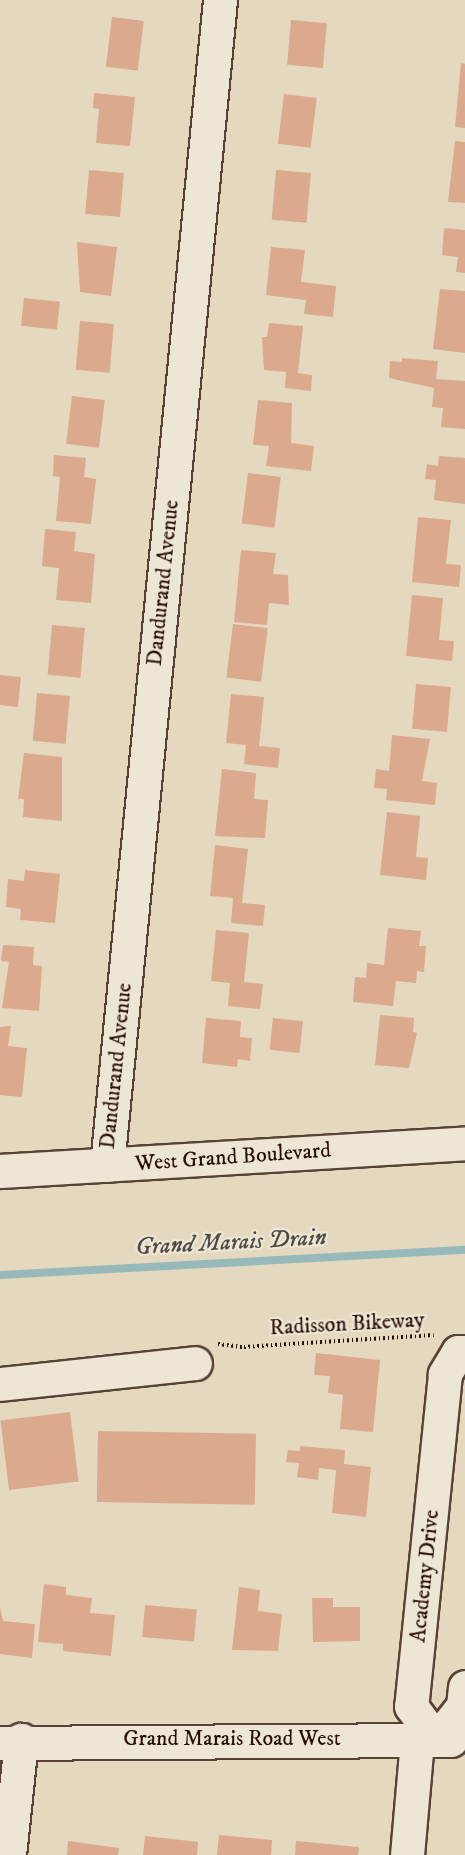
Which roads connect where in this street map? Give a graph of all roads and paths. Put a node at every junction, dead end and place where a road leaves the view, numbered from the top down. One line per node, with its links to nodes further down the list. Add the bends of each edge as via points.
1 (220, 0): 3 (street, Dandurand Avenue)
2 (465, 1143): 3 (street, West Grand Boulevard)
3 (107, 1165): 4 (street, West Grand Boulevard)
4 (0, 1171)
5 (453, 1346): 6 (path, Radisson Bikeway, via 432,1333); 10 (street, Academy Drive, via 458,1352 445,1374 411,1706)
6 (244, 1347)
7 (195, 1363): 8 (street)
8 (0, 1384)
9 (465, 1687): 10 (street, via 463,1706)
10 (439, 1740): 11 (street, Grand Marais Road West); 13 (street)
11 (10, 1741): 12 (street)
12 (9, 1855)
13 (407, 1855)

